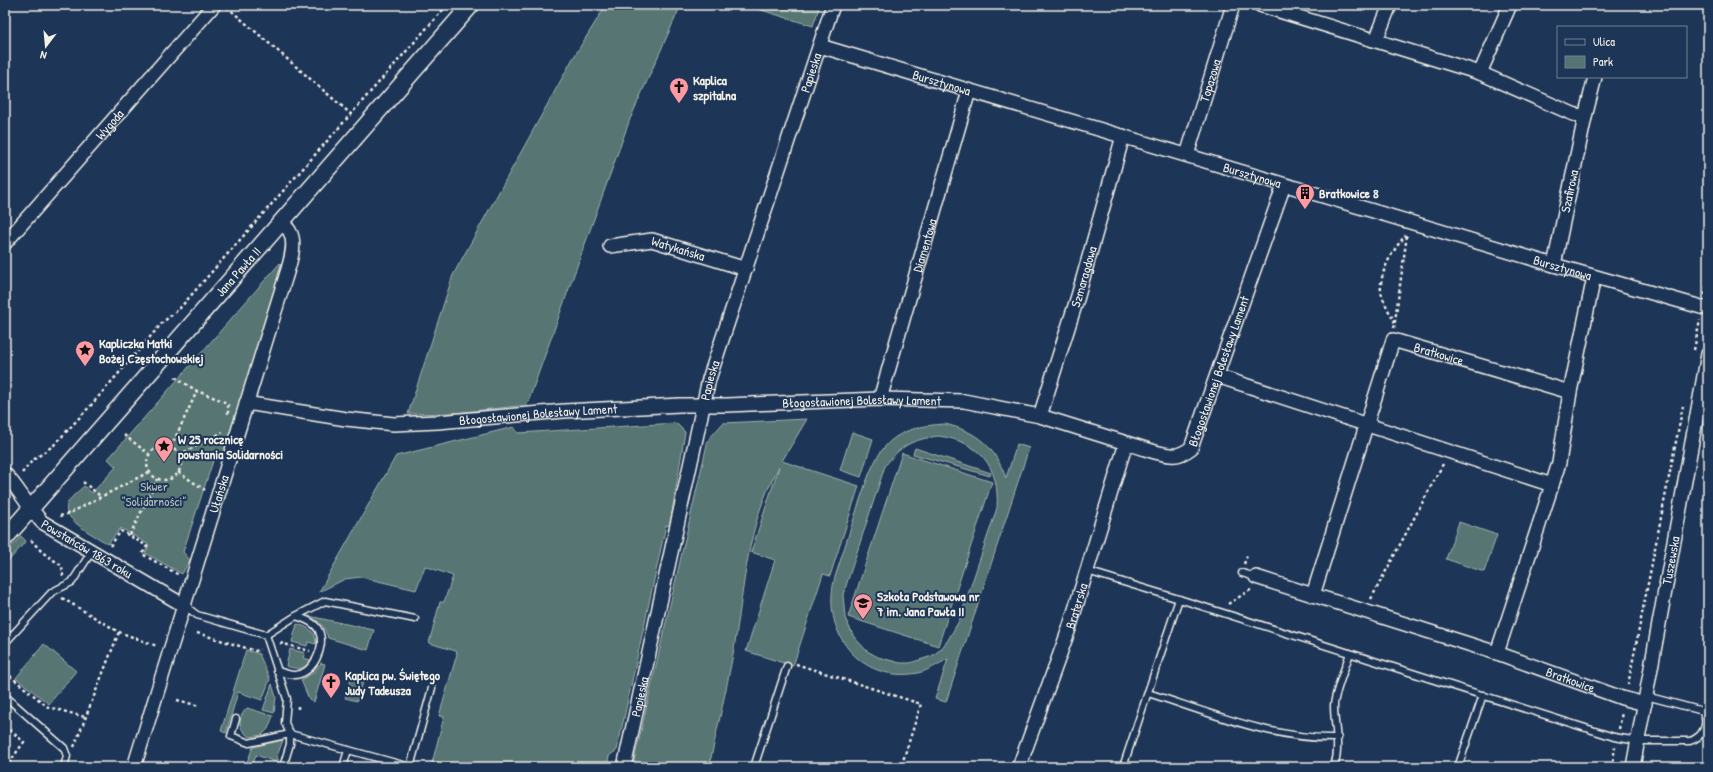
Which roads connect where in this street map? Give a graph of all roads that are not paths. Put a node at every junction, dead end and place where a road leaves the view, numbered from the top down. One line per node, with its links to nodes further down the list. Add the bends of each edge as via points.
1 (214, 5): 18 (street, Wygoda)
2 (471, 5): 17 (street, Jana Pawła II)
3 (833, 5): 9 (street, Papieska)
4 (1233, 5): 15 (street, Topazowa)
5 (1260, 5): 8 (street)
6 (1390, 5): 8 (street)
7 (1510, 5): 10 (street)
8 (1376, 40): 10 (street)
9 (820, 46): 12 (street, Bursztynowa); 21 (street, Papieska)
10 (1480, 74): 13 (street)
11 (1595, 78): 13 (street, Szafirowa)
12 (969, 90): 14 (street, Bursztynowa); 27 (street, Diamentowa)
13 (1585, 117): 20 (street, Szafirowa)
14 (1123, 136): 15 (street, Bursztynowa); 30 (street, Szmaragdowa, via 1078,296)
15 (1187, 155): 16 (street, Bursztynowa)
16 (1284, 185): 20 (street, Bursztynowa); 25 (street, Błogosławionej Bolesławy Lament)
17 (281, 222): 28 (street, Ułańska, via 290,232 292,239 290,260); 35 (street, Jana Pawła II)
18 (5, 243)
19 (610, 246): 21 (street, Watykańska, via 652,240)
20 (1554, 265): 22 (street, Bursztynowa)
21 (746, 269): 29 (street, Papieska, via 710,376)
22 (1593, 283): 23 (street, Bursztynowa); 26 (street)
23 (1705, 308)
24 (1708, 354): 56 (street, Tuszewska)
25 (1217, 376): 31 (street); 32 (street, Błogosławionej Bolesławy Lament, via 1191,448 1182,455 1166,455)
26 (1570, 392): 31 (street, Bratkowice, via 1393,340); 34 (street, via 1559,463)
27 (880, 399): 29 (street, Błogosławionej Bolesławy Lament); 30 (street, Błogosławionej Bolesławy Lament, via 964,401)
28 (246, 403): 29 (street, Błogosławionej Bolesławy Lament, via 394,424 564,411); 43 (street, Ułańska)
29 (703, 405): 67 (street, Papieska)
30 (1040, 416): 32 (street, Błogosławionej Bolesławy Lament)
31 (1367, 424): 34 (street); 41 (street)
32 (1126, 442): 38 (street, Braterska)
33 (9, 478): 35 (street, Powstańców 1863 roku)
34 (1552, 485): 49 (street)
35 (30, 509): 36 (street, Jana Pawła II); 37 (street, Powstańców 1863 roku, via 51,528)
36 (5, 538)
37 (92, 551): 43 (street, Powstańców 1863 roku); 47 (lane, via 72,582 52,592)
38 (1087, 571): 42 (lane); 69 (street, Braterska, via 1069,629)
39 (1242, 573): 40 (lane)
40 (1256, 577): 41 (street, Bratkowice)
41 (1313, 595): 49 (street, Bratkowice)
42 (1179, 599): 48 (lane); 53 (lane)
43 (185, 606): 46 (lane, via 197,615); 63 (street, Ułańska)
44 (296, 616): 45 (lane, via 325,601); 46 (lane); 51 (lane, via 314,625 319,631 318,653 306,672 295,675)
45 (415, 619)
46 (266, 635): 51 (lane)
47 (5, 643)
48 (1350, 653): 54 (lane); 59 (lane, via 1334,705)
49 (1497, 653): 56 (street, Bratkowice, via 1625,698)
50 (787, 666): 68 (lane)
51 (277, 671): 58 (lane, via 287,699 286,724)
52 (432, 688): 66 (lane)
53 (1148, 693): 59 (lane, via 1259,728); 70 (lane)
54 (1483, 695): 60 (lane); 72 (lane)
55 (5, 696): 62 (lane, via 64,748 68,756)
56 (1645, 700): 60 (street, Tuszewska); 60 (lane, via 1703,711 1706,724 1697,739 1690,741)
57 (236, 719): 58 (lane, via 231,736 249,743)
58 (290, 734): 61 (lane); 64 (lane, via 290,744)
59 (1338, 738): 71 (lane, via 1338,756)
60 (1638, 742): 73 (street, Tuszewska)
61 (348, 750): 65 (lane); 66 (lane)
62 (64, 767)
63 (134, 767)
64 (283, 767)
65 (343, 767)
66 (406, 767)
67 (624, 767)
68 (754, 767)
69 (1019, 767)
70 (1123, 767)
71 (1334, 767)
72 (1458, 767)
73 (1633, 767)

